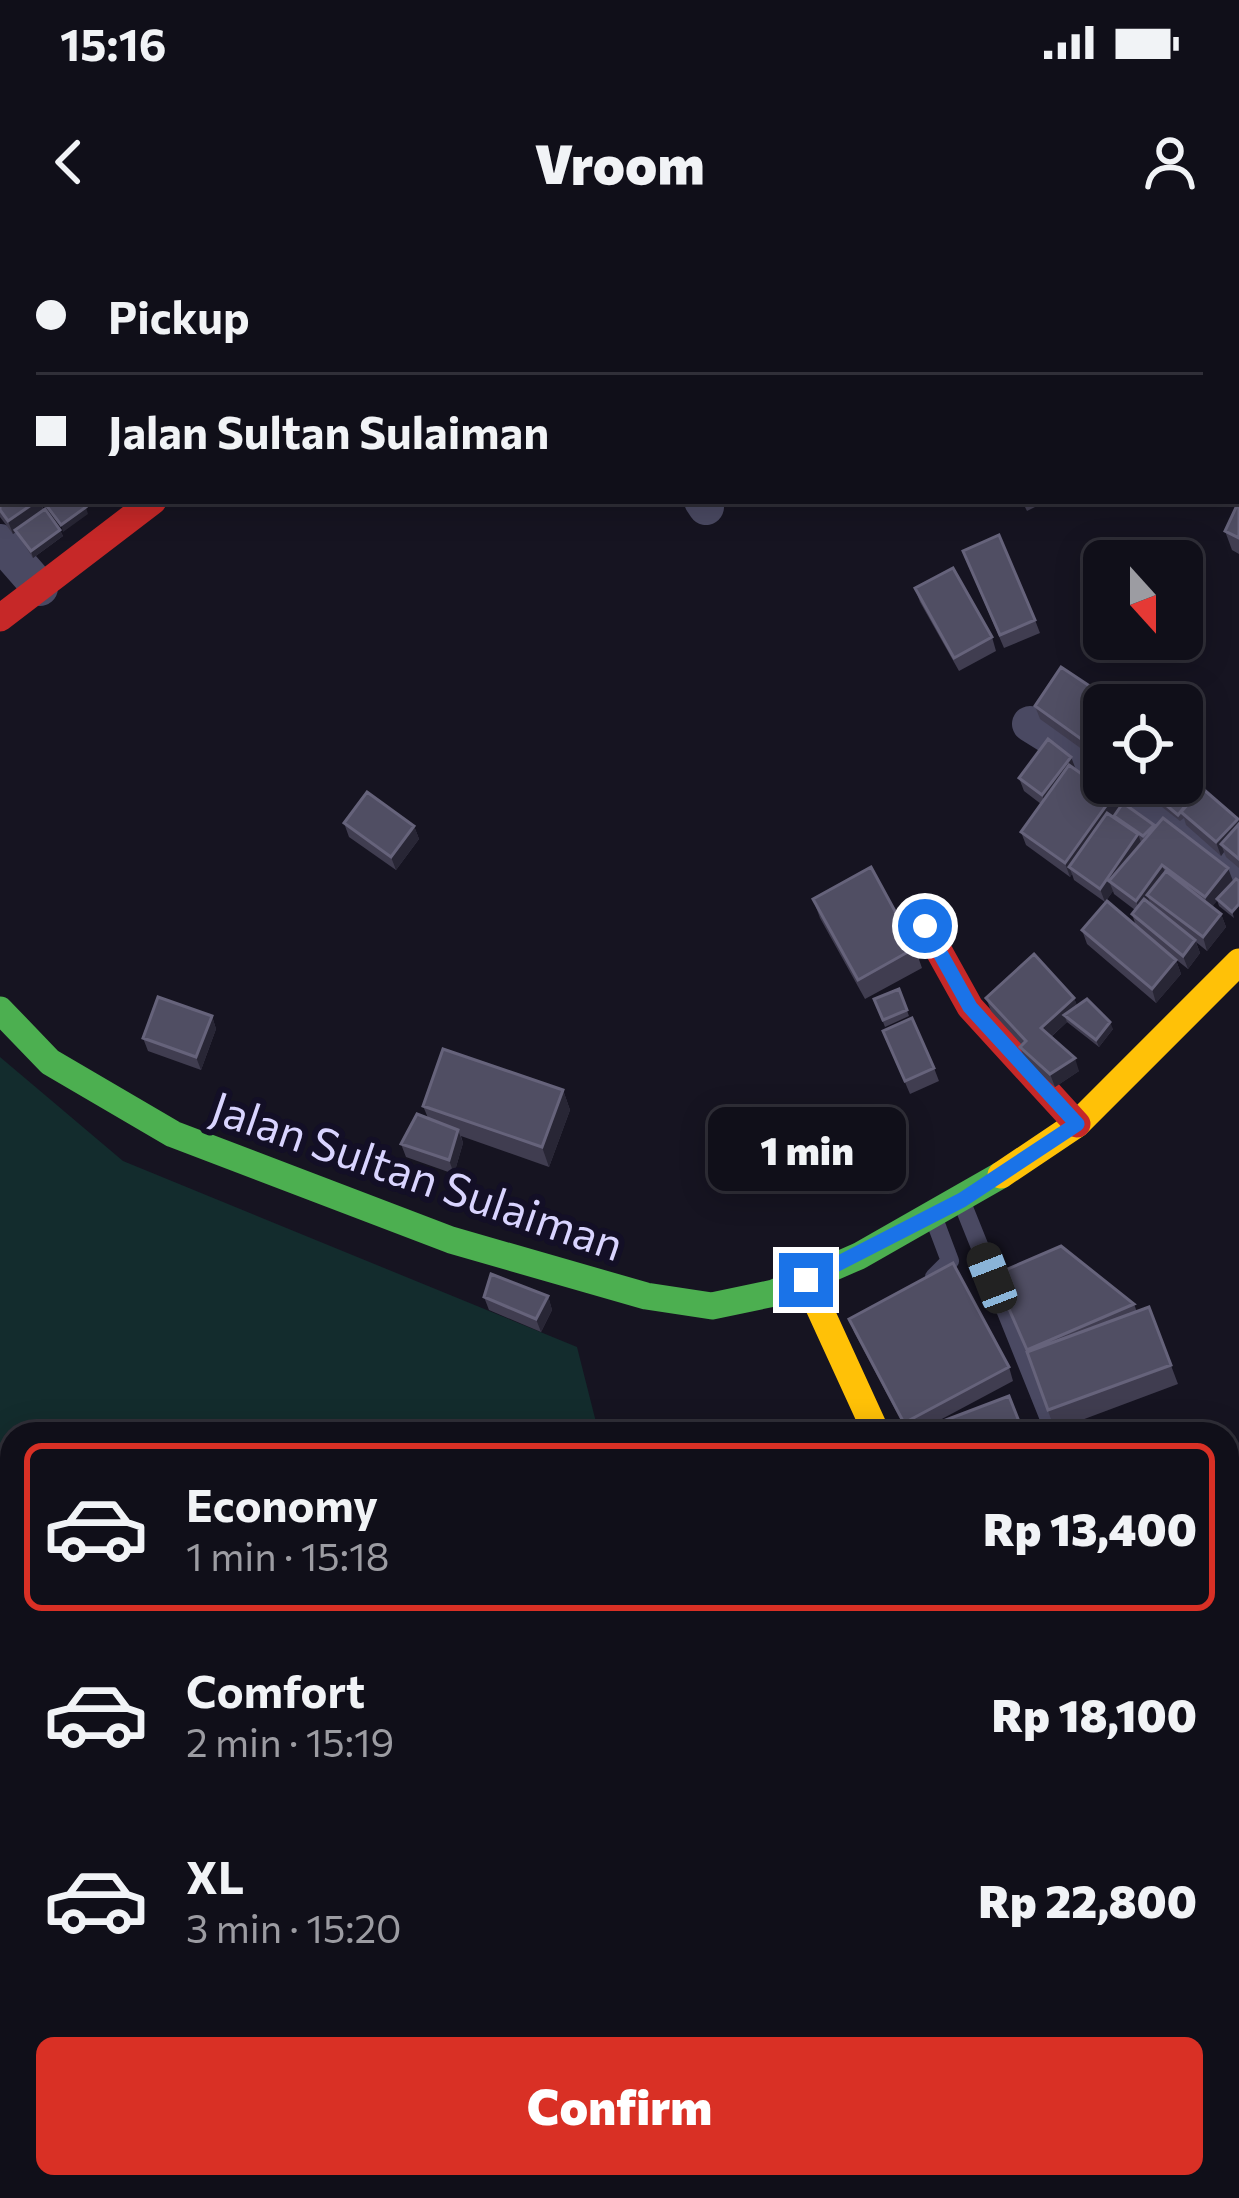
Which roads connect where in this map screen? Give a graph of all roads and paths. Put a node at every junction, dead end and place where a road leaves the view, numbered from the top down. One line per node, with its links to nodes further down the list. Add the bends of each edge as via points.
1 (129, 508): 3 (main road)
2 (0, 542): 3 (street)
3 (40, 588): 4 (main road)
4 (0, 617)
5 (1030, 724): 6 (street)
6 (1083, 757)
7 (1151, 804): 8 (street)
8 (1239, 872)
9 (925, 926): 12 (main road, via 970,1007)
10 (1239, 962): 12 (main road, Jalan Sultan Sulaiman)
11 (0, 1010): 15 (main road, Jalan Sultan Sulaiman, via 50,1062 173,1134 452,1240 646,1296 712,1306 779,1303)
12 (1077, 1124): 13 (main road, Jalan Sultan Sulaiman)
13 (962, 1200): 14 (main road, Jalan Sultan Sulaiman); 18 (lane)
14 (933, 1216): 15 (main road, Jalan Sultan Sulaiman); 16 (lane, via 950,1267)
15 (806, 1280): 17 (main road)
16 (912, 1288)
17 (871, 1422)
18 (1049, 1422)

